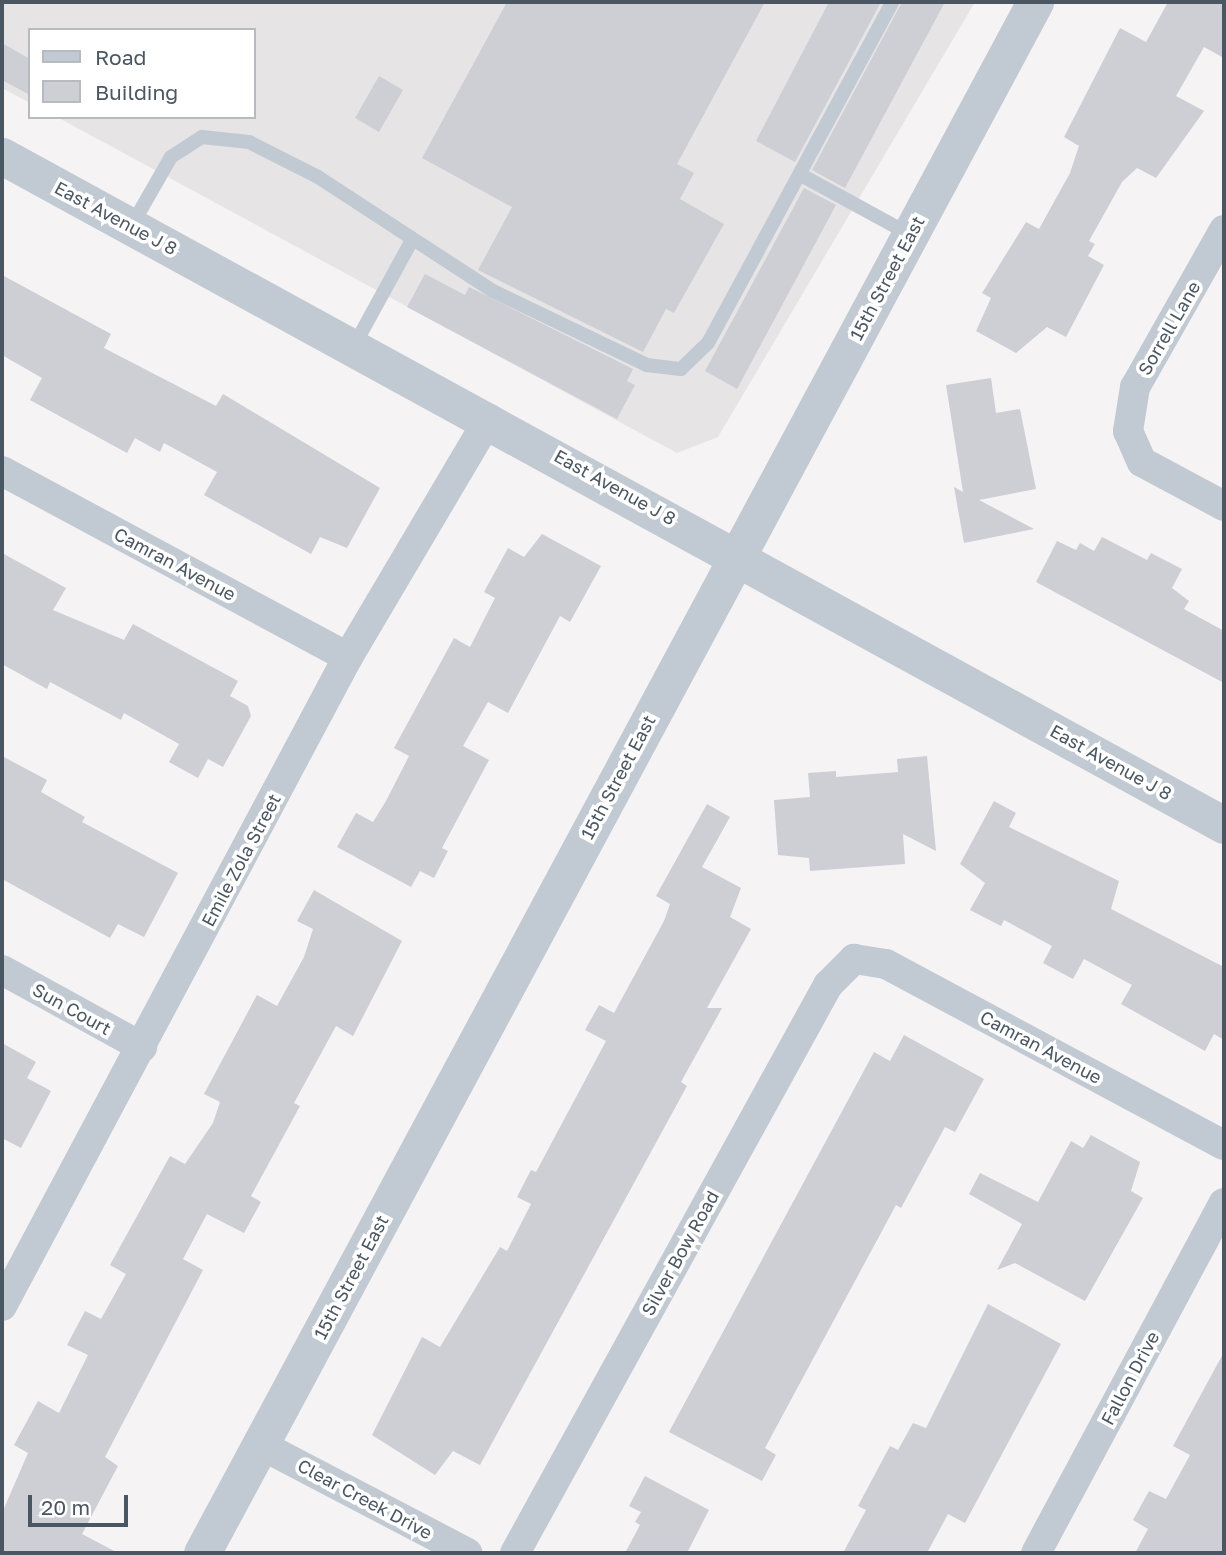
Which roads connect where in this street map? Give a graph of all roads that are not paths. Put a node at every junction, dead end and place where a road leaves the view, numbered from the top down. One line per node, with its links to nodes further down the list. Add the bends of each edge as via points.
1 (892, 2): 4 (lane)
2 (1035, 2): 7 (street, 15th Street East)
3 (2, 156): 5 (street, East Avenue J 8)
4 (801, 175): 7 (lane); 8 (lane, via 708,343 681,369 647,365 493,291)
5 (132, 226): 8 (lane, via 171,158 202,137 249,142 318,177); 9 (street, East Avenue J 8)
6 (1224, 230): 12 (street, Sorrell Lane, via 1135,387 1128,431 1142,463)
7 (911, 235): 13 (street, 15th Street East)
8 (411, 242): 9 (lane)
9 (354, 346): 10 (street, East Avenue J 8)
10 (489, 419): 13 (street, East Avenue J 8); 14 (street, Emile Zola Street)
11 (2, 471): 14 (street, Camran Avenue)
12 (1224, 506)
13 (737, 554): 15 (street, East Avenue J 8); 22 (street, 15th Street East)
14 (348, 657): 18 (street, Emile Zola Street)
15 (1224, 825)
16 (855, 959): 19 (street, Camran Avenue, via 886,964); 25 (street, Silver Bow Road, via 828,985)
17 (2, 970): 18 (street, Sun Court)
18 (142, 1047): 21 (street, Emile Zola Street)
19 (1224, 1145)
20 (1224, 1203): 26 (street, Fallon Drive)
21 (2, 1306)
22 (261, 1445): 23 (street, 15th Street East); 24 (street, Clear Creek Drive)
23 (202, 1553)
24 (468, 1553)
25 (515, 1553)
26 (1036, 1553)

